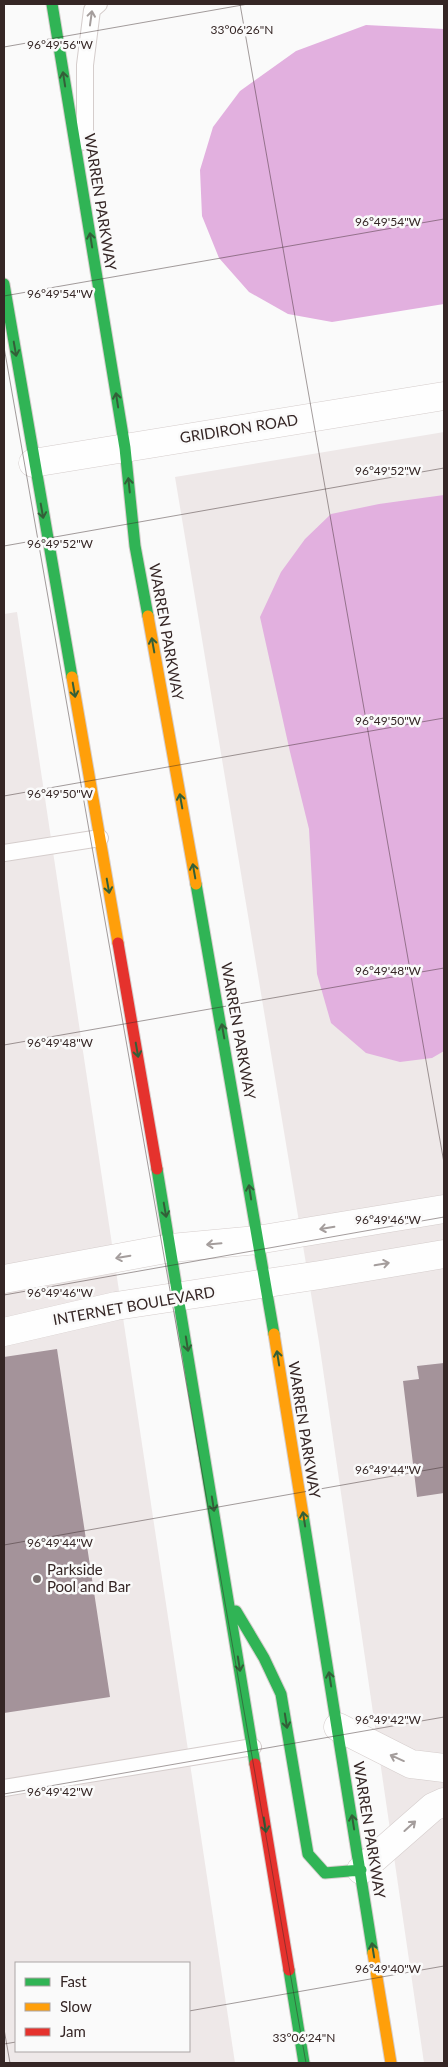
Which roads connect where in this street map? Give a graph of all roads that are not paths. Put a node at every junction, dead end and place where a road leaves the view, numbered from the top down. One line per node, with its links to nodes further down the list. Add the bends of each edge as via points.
1 (52, 4): 3 (main road, WARREN PARKWAY, one-way to 1)
2 (99, 4): 3 (lane, one-way to 2, via 85,65 92,10)
3 (85, 206): 6 (main road, WARREN PARKWAY, one-way to 3)
4 (4, 284): 7 (main road, one-way to 7)
5 (444, 396): 6 (street, GRIDIRON ROAD)
6 (125, 448): 7 (street, GRIDIRON ROAD); 11 (main road, WARREN PARKWAY, one-way to 6, via 135,546)
7 (34, 463): 8 (main road, one-way to 8)
8 (100, 838): 9 (lane); 12 (main road, one-way to 12)
9 (4, 853)
10 (444, 1210): 11 (street, one-way to 11)
11 (258, 1240): 12 (street, one-way to 12); 15 (main road, WARREN PARKWAY)
12 (171, 1248): 14 (street, one-way to 14); 16 (main road)
13 (444, 1254): 15 (street, INTERNET BOULEVARD, one-way to 13)
14 (4, 1279)
15 (265, 1283): 16 (street, INTERNET BOULEVARD); 19 (main road, WARREN PARKWAY, one-way to 15)
16 (179, 1296): 17 (street, INTERNET BOULEVARD, via 116,1306); 18 (main road, one-way to 18)
17 (4, 1332)
18 (228, 1600): 20 (main road, one-way to 20); 24 (main road, one-way to 24, via 282,1694 308,1854 325,1873)
19 (338, 1727): 21 (street, one-way to 19, via 411,1764); 24 (main road, WARREN PARKWAY, one-way to 19)
20 (253, 1747): 22 (lane); 25 (main road, one-way to 25)
21 (444, 1768)
22 (4, 1788)
23 (444, 1802): 24 (street, one-way to 23, via 426,1812)
24 (361, 1870): 26 (main road, WARREN PARKWAY, one-way to 24)
25 (304, 2063)
26 (391, 2063)

